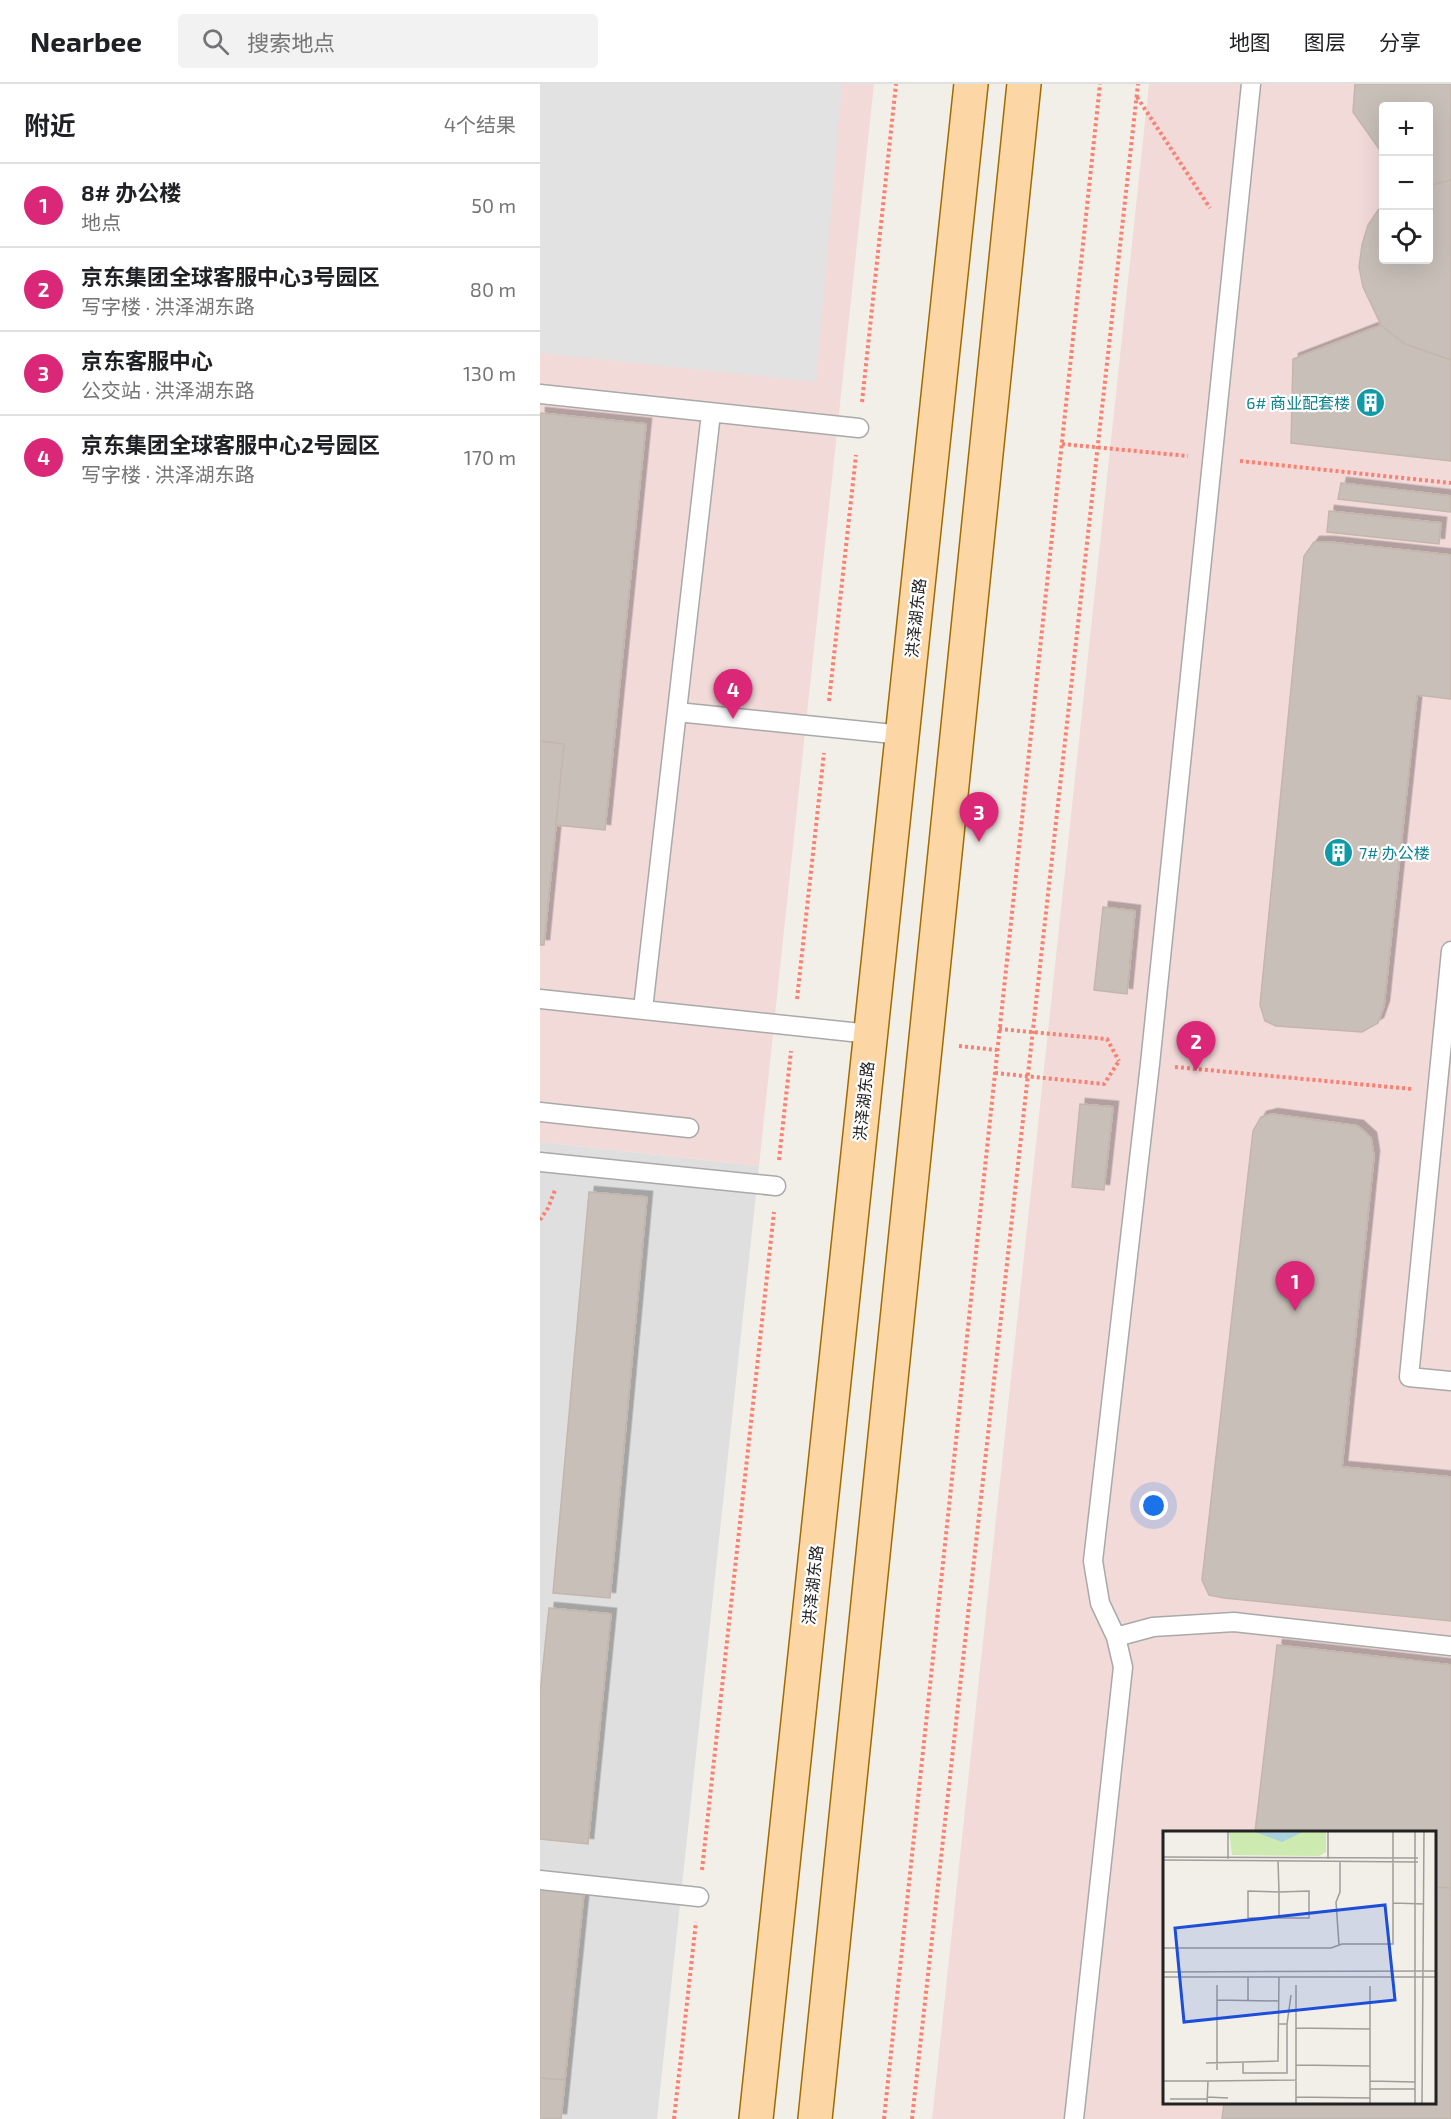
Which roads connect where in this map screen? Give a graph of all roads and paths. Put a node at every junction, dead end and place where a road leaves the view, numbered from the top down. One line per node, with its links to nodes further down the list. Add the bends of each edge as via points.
1 (896, 84): 11 (path)
2 (971, 84): 18 (main road, 洪泽湖东路)
3 (1024, 84): 42 (main road)
4 (1100, 84): 12 (path)
5 (1138, 84): 7 (path)
6 (1251, 84): 8 (lane)
7 (1137, 96): 8 (path); 13 (path)
8 (1234, 246): 14 (lane)
9 (540, 394): 10 (lane)
10 (711, 412): 11 (lane); 16 (lane)
11 (859, 428): 17 (path)
12 (1062, 444): 13 (path); 23 (path)
13 (1097, 448): 14 (path); 24 (path)
14 (1212, 458): 15 (path); 27 (lane)
15 (1451, 483)
16 (677, 712): 17 (lane); 21 (lane)
17 (826, 727): 18 (lane); 22 (path)
18 (903, 735): 25 (main road, 洪泽湖东路)
19 (1451, 951): 30 (lane)
20 (540, 999): 21 (lane)
21 (643, 1009): 22 (lane)
22 (794, 1025): 25 (lane); 34 (path)
23 (999, 1029): 24 (path); 28 (path)
24 (1032, 1032): 26 (path, via 1107,1039); 29 (path)
25 (870, 1034): 41 (main road, 洪泽湖东路)
26 (1119, 1061): 27 (path); 29 (path, via 1104,1084)
27 (1150, 1064): 30 (path); 36 (lane, via 1093,1561 1100,1603)
28 (994, 1073): 29 (path); 43 (path)
29 (1028, 1076): 44 (path)
30 (1444, 1092): 35 (lane, via 1408,1377)
31 (540, 1112): 32 (lane)
32 (689, 1128)
33 (540, 1162): 34 (lane)
34 (776, 1186): 39 (path)
35 (1451, 1381)
36 (1116, 1637): 37 (lane, via 1153,1627 1234,1622); 45 (lane, via 1123,1667)
37 (1451, 1646)
38 (540, 1880): 39 (lane)
39 (699, 1897): 40 (path)
40 (674, 2119)
41 (756, 2119)
42 (814, 2119)
43 (884, 2119)
44 (912, 2119)
45 (1074, 2119)

